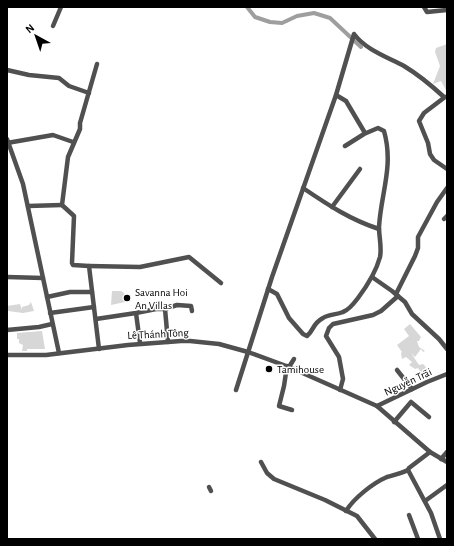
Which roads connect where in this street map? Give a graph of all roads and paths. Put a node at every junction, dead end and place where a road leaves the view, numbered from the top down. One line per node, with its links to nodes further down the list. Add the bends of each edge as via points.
1 (61, 7): 4 (street)
2 (424, 7): 3 (street, via 427,12)
3 (447, 10)
4 (53, 26)
5 (97, 64): 7 (street)
6 (7, 70): 7 (street, via 29,76 59,78 69,86)
7 (89, 93): 12 (street, via 80,129)
8 (336, 95): 9 (street, via 354,34 364,44 422,78); 10 (street, via 346,101); 16 (street)
9 (446, 97): 15 (street, via 424,113 419,123 430,154)
10 (366, 133): 13 (street); 21 (street, via 378,128 384,131 387,148 387,177)
11 (7, 141): 12 (street, via 53,135); 19 (street, via 23,184)
12 (73, 142): 18 (street, via 68,157)
13 (345, 146)
14 (360, 169): 20 (street)
15 (447, 169)
16 (303, 188): 20 (street); 27 (street)
17 (447, 188): 29 (street, via 418,237 418,248)
18 (62, 205): 19 (street); 22 (street, via 74,216 72,263)
19 (28, 206): 25 (street)
20 (332, 207): 21 (street, via 363,224)
21 (379, 229): 23 (street, via 380,254)
22 (89, 266): 26 (street, via 140,267 189,257); 28 (street)
23 (372, 277): 27 (street, via 349,308 315,323 307,336 290,318 277,294); 29 (street)
24 (7, 278): 25 (street)
25 (43, 278): 30 (street)
26 (221, 283)
27 (268, 289): 43 (street)
28 (92, 292): 30 (street, via 74,292); 31 (street)
29 (397, 295): 42 (street); 52 (street, via 381,311 373,315 333,324 329,328 326,336 338,354 342,372 343,382)
30 (47, 298): 34 (street)
31 (94, 307): 34 (street); 36 (street)
32 (165, 310): 33 (street, via 177,305 191,306); 35 (street); 39 (street)
33 (192, 311)
34 (50, 313): 37 (street)
35 (136, 313): 36 (street); 40 (street)
36 (96, 319): 41 (street)
37 (52, 324): 38 (street); 44 (street)
38 (7, 330)
39 (168, 342): 40 (street, Lê Thánh Tông); 43 (street, Lê Thánh Tông, via 212,343)
40 (140, 343): 41 (street, Lê Thánh Tông)
41 (99, 348): 44 (street, Lê Thánh Tông)
42 (447, 349)
43 (248, 352): 47 (street, Lê Thánh Tông); 51 (street)
44 (59, 354): 45 (street, Lê Thánh Tông)
45 (7, 355)
46 (294, 359): 47 (street)
47 (288, 366): 52 (street, Lê Thánh Tông); 54 (street, via 279,406)
48 (397, 370): 50 (street)
49 (447, 374): 50 (street, Nguyễn Trãi)
50 (412, 389): 53 (street, Nguyễn Trãi)
51 (236, 390)
52 (340, 390): 53 (street, Lê Thánh Tông)
53 (377, 406): 56 (street, Lê Thánh Tông)
54 (292, 410)
55 (429, 417): 56 (street, via 411,402)
56 (394, 422): 57 (street, Lê Thánh Tông)
57 (430, 452): 59 (street, Lê Thánh Tông); 62 (street)
58 (447, 452): 59 (street)
59 (441, 458): 60 (street, Lê Thánh Tông)
60 (447, 462)
61 (262, 464): 65 (street, via 274,479)
62 (408, 470): 64 (street); 65 (street, via 380,482 352,501)
63 (447, 485): 64 (street)
64 (425, 501): 69 (street)
65 (346, 510): 67 (street, via 357,516)
66 (409, 514): 68 (street)
67 (375, 539)
68 (418, 539)
69 (440, 539)

